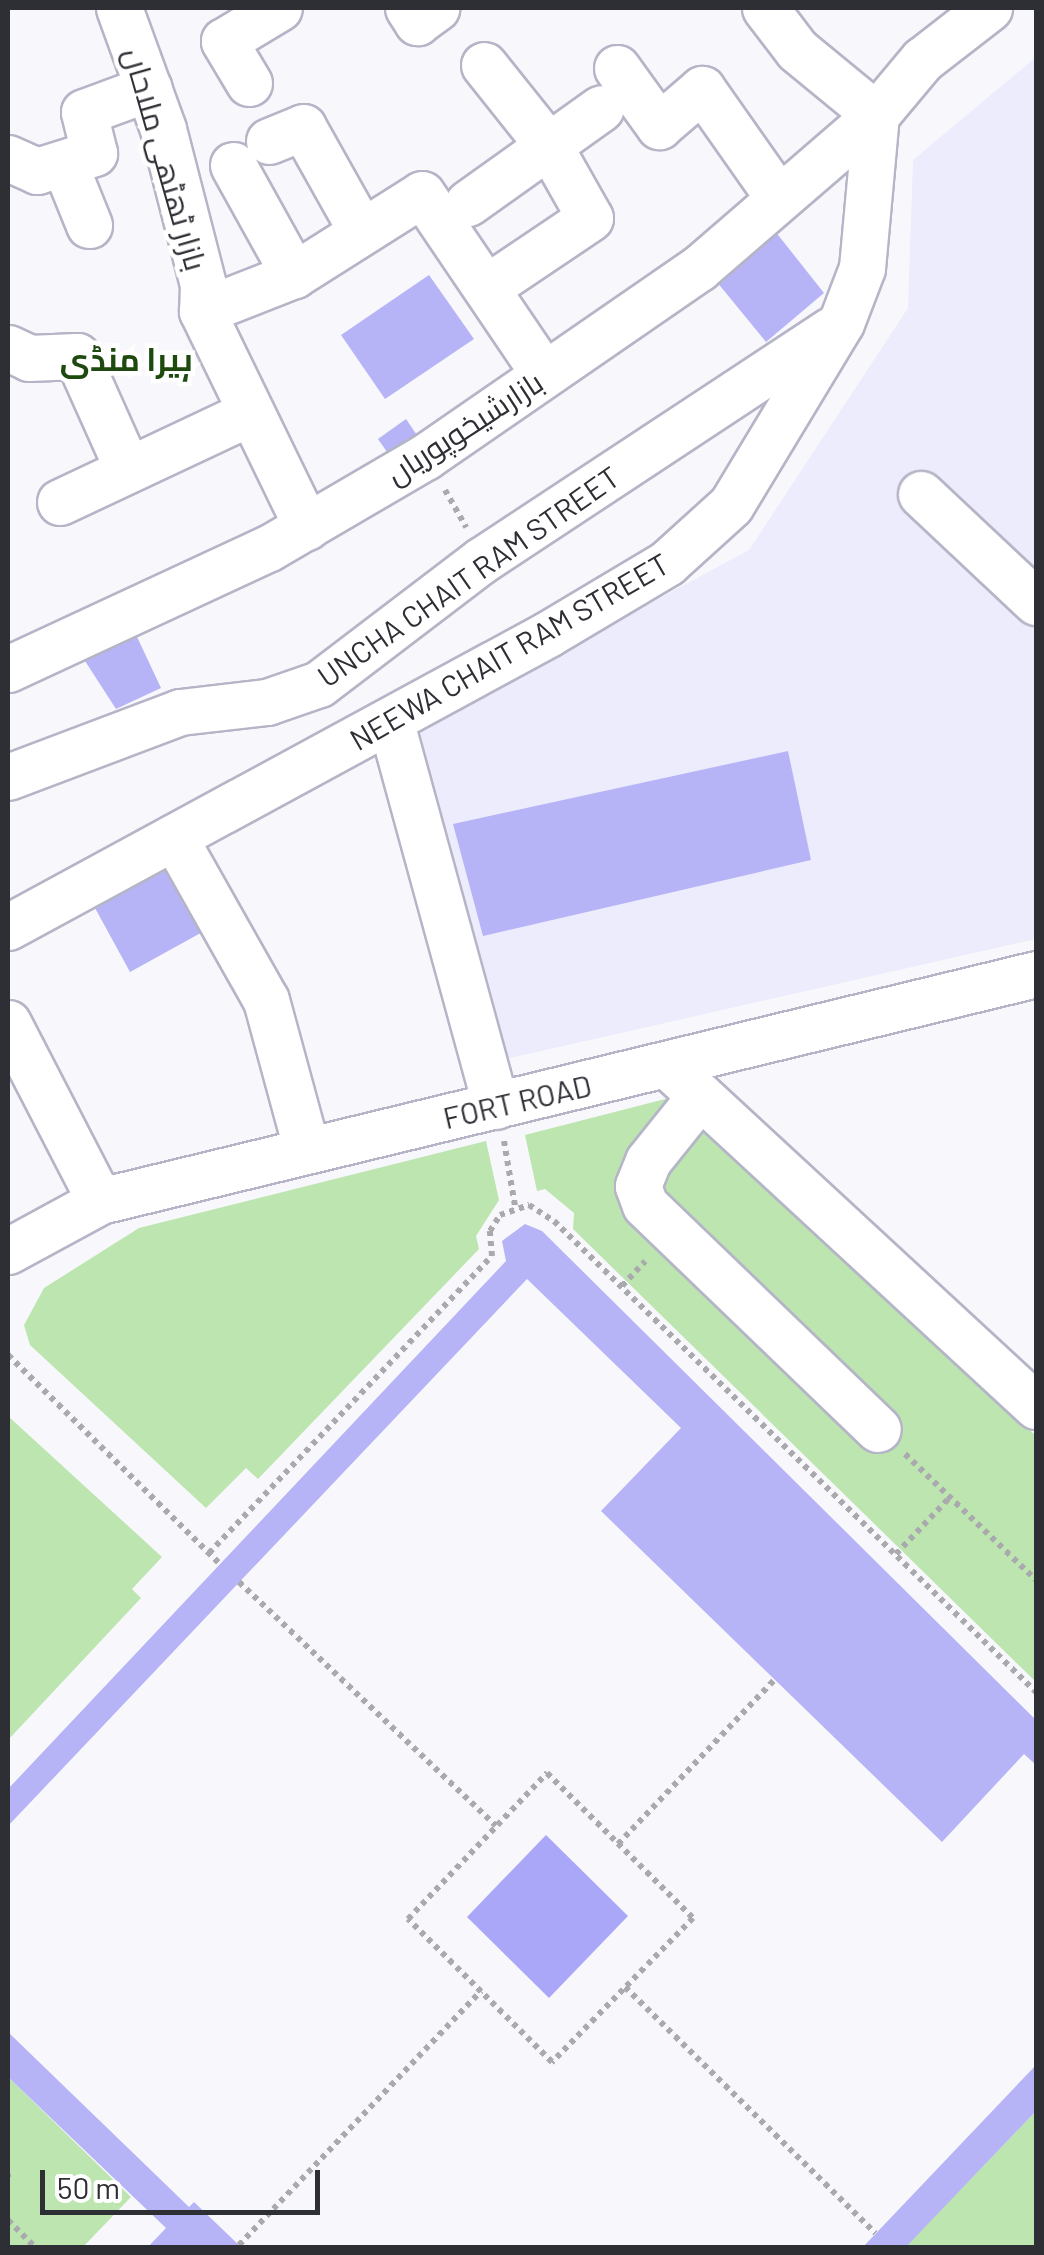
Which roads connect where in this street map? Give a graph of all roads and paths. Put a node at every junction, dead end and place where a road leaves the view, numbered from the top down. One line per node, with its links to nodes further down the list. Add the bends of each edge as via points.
1 (119, 8): 9 (street, بازار ٹھٹھی ملاحاں)
2 (280, 8): 8 (street, via 224,40)
3 (408, 8): 4 (street, via 417,22)
4 (436, 8)
5 (764, 8): 10 (street, via 796,50)
6 (988, 8): 10 (street, بازارشیخوپوریاں, via 922,60)
7 (484, 65): 11 (street)
8 (249, 83)
9 (149, 88): 13 (street, via 84,112 94,153); 20 (street, بازار ٹھٹھی ملاحاں, via 203,285)
10 (876, 115): 14 (street, بازارشیخوپوریاں); 21 (street, NEEWA CHAIT RAM STREET, via 862,268)
11 (551, 149): 14 (street, via 609,88 660,126 702,88); 15 (street); 19 (street, via 590,218)
12 (8, 158): 13 (street, via 37,171)
13 (64, 163): 16 (street)
14 (778, 197): 23 (street, بازارشیخوپوریاں, via 699,268)
15 (468, 203)
16 (89, 225)
17 (362, 232): 18 (street); 18 (street, via 303,127 251,153); 19 (street, via 422,194)
18 (294, 275): 20 (street)
19 (486, 288): 23 (street)
20 (202, 311): 24 (street, بازار ٹھٹھی ملاحاں)
21 (841, 323): 30 (street, UNCHA CHAIT RAM STREET); 33 (street, NEEWA CHAIT RAM STREET, via 732,506 668,563)
22 (15, 359): 26 (street, via 77,356)
23 (544, 374): 25 (street, بازارشیخوپوریاں)
24 (247, 414): 26 (street); 29 (street, بازار ٹھٹھی ملاحاں)
25 (425, 456): 29 (street, بازارشیخوپوریاں); 30 (path)
26 (127, 468): 28 (street)
27 (921, 494): 31 (street)
28 (60, 502)
29 (307, 527): 32 (street, بازارشیخوپوریاں)
30 (482, 560): 34 (street, UNCHA CHAIT RAM STREET, via 319,684 268,702 180,712)
31 (1036, 602)
32 (8, 669)
33 (391, 723): 35 (street, NEEWA CHAIT RAM STREET); 41 (street)
34 (8, 777)
35 (174, 837): 36 (street, NEEWA CHAIT RAM STREET); 42 (street, via 266,1000)
36 (8, 927)
37 (1036, 974): 40 (street, FORT ROAD)
38 (8, 1023): 39 (street)
39 (18, 1069): 43 (street)
40 (684, 1081): 41 (street, FORT ROAD); 47 (street); 48 (street, via 638,1186 645,1205)
41 (496, 1106): 42 (street, FORT ROAD); 44 (path)
42 (307, 1152): 43 (street, FORT ROAD)
43 (100, 1201): 45 (street, FORT ROAD)
44 (515, 1206): 50 (path, via 490,1231 492,1256); 51 (path, via 542,1209)
45 (8, 1251)
46 (8, 1355): 50 (path)
47 (1036, 1406)
48 (878, 1429): 49 (path)
49 (950, 1497): 51 (path); 53 (path)
50 (209, 1553): 52 (path)
51 (896, 1554): 56 (path)
52 (220, 1564)
53 (1036, 1580)
54 (239, 1582): 57 (path)
55 (775, 1679): 58 (path)
56 (1036, 1692)
57 (496, 1826): 58 (path, via 547,1773); 60 (path, via 408,1919)
58 (618, 1844): 59 (path, via 693,1918)
59 (625, 1988): 60 (path, via 552,2062); 62 (path)
60 (481, 1991): 63 (path)
61 (8, 2220): 64 (path)
62 (876, 2233)
63 (239, 2245)
64 (36, 2248)

